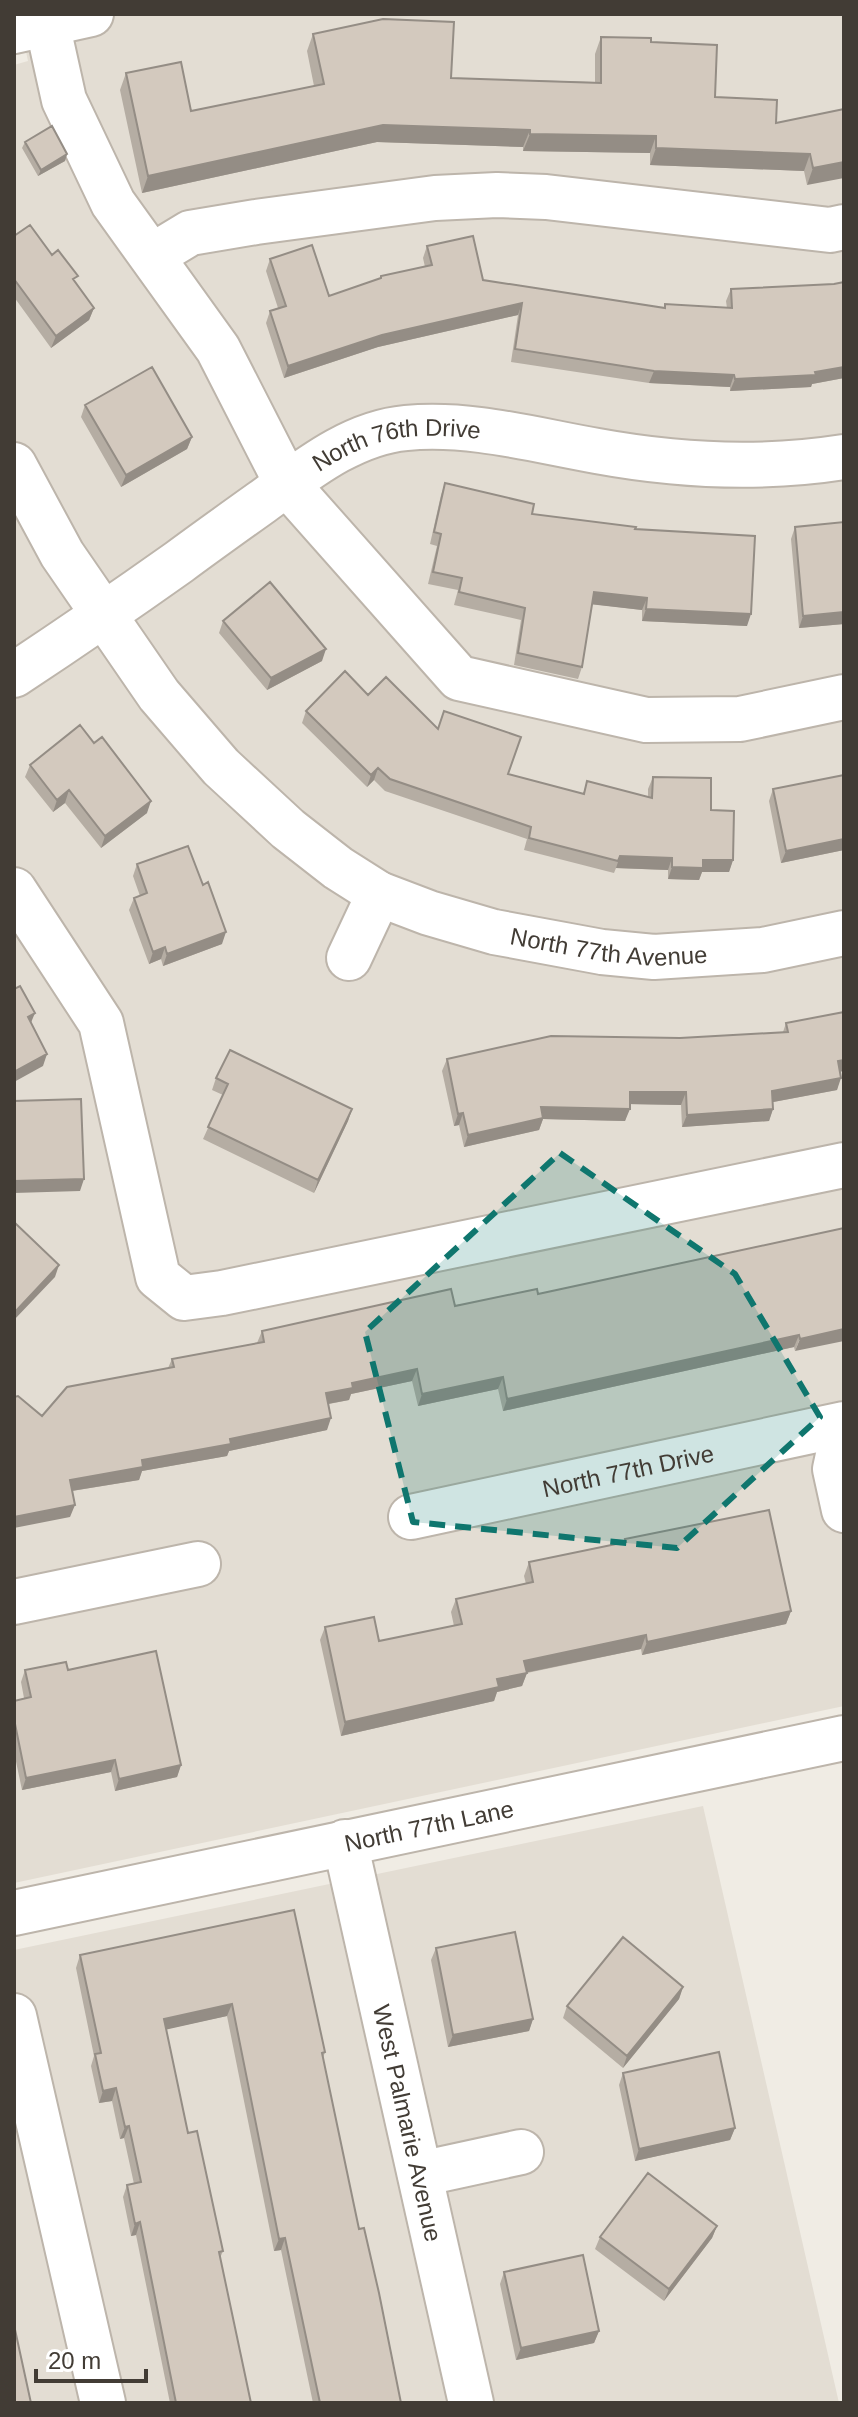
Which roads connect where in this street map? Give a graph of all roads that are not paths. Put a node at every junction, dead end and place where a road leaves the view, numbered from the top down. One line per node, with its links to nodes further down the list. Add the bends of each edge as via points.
1 (91, 14): 2 (street)
2 (35, 23): 4 (street, via 64,100 113,203)
3 (844, 227): 4 (street, via 830,230 497,195 435,198 190,233)
4 (152, 256): 7 (street, via 218,349)
5 (844, 457): 7 (street, North 76th Drive, via 713,466 442,426 403,428 365,438)
6 (14, 465): 8 (street, North 77th Avenue)
7 (287, 484): 8 (street, North 76th Drive); 10 (street, via 459,678 646,720 740,719)
8 (103, 616): 9 (street, North 76th Drive); 12 (street, North 77th Avenue, via 159,695 221,767 288,829)
9 (14, 675)
10 (844, 697)
11 (14, 890): 15 (street, via 101,1023 158,1277 184,1298)
12 (379, 894): 13 (street, North 77th Avenue, via 494,932 641,956 763,950); 14 (street)
13 (844, 933)
14 (349, 958)
15 (844, 1165)
16 (844, 1425): 17 (street, via 835,1469); 18 (street, North 77th Drive)
17 (844, 1510)
18 (411, 1517)
19 (198, 1564): 20 (street)
20 (14, 1602)
21 (844, 1738): 22 (street, North 77th Lane)
22 (345, 1842): 23 (street, North 77th Lane); 26 (street, West Palmarie Avenue)
23 (14, 1913)
24 (14, 2016): 27 (street)
25 (521, 2152): 26 (street)
26 (420, 2174): 28 (street, West Palmarie Avenue)
27 (103, 2403)
28 (471, 2403)

